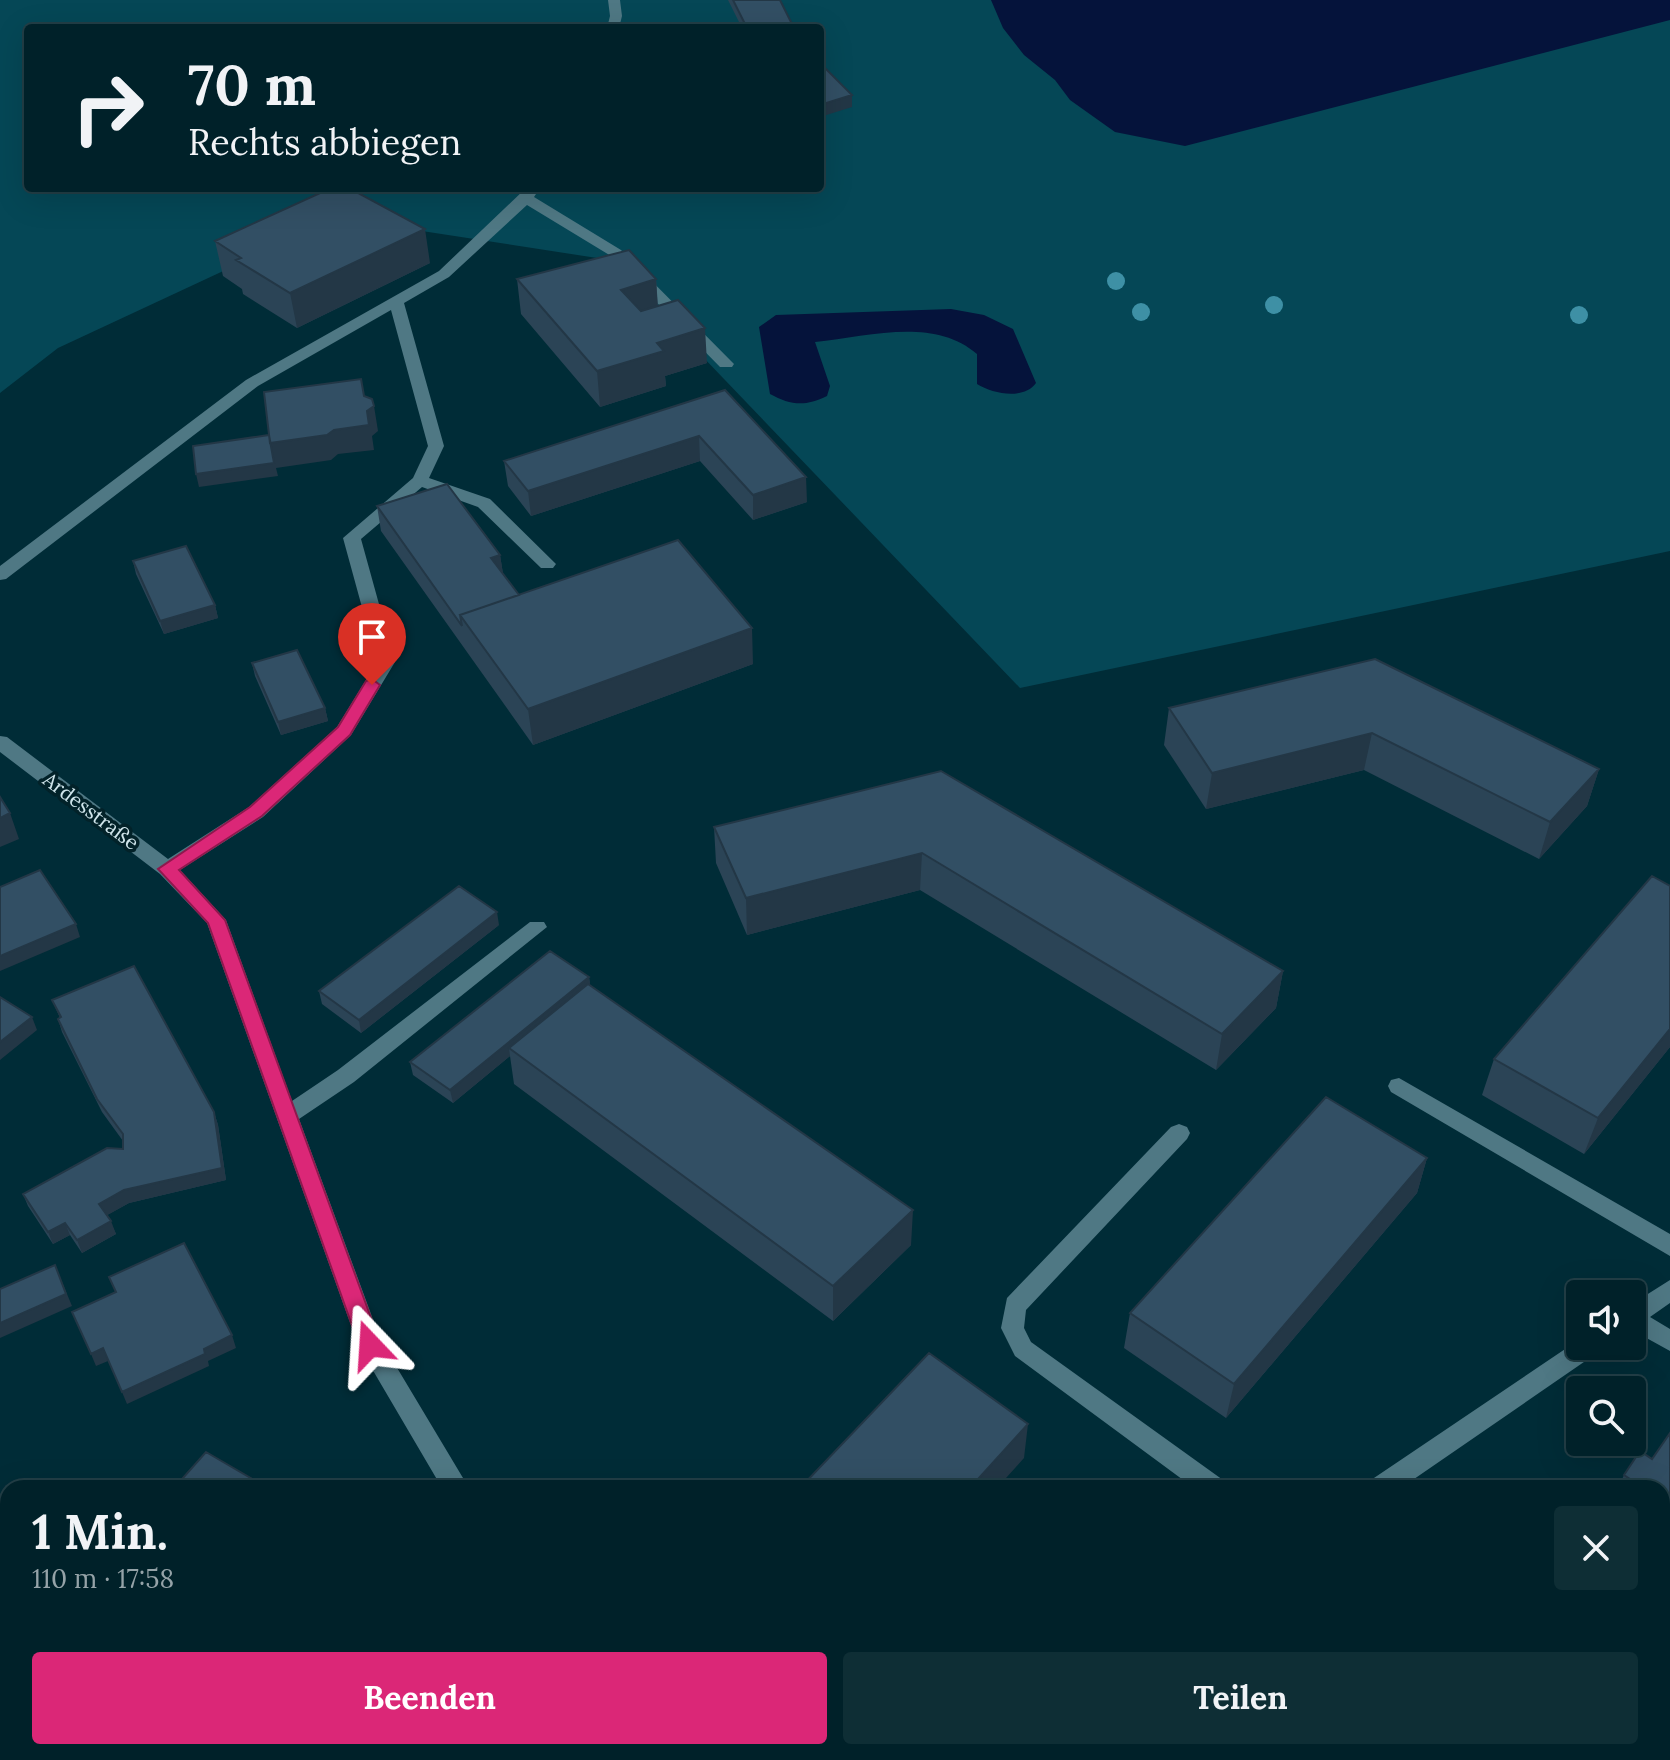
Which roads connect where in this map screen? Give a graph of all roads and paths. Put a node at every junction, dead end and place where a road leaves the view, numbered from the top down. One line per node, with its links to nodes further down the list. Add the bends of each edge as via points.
1 (614, 0): 2 (street)
2 (614, 24)
3 (529, 193): 4 (street, via 444,274); 5 (street, via 616,253)
4 (396, 301): 6 (street, via 436,446); 8 (street, via 252,383)
5 (726, 364)
6 (420, 480): 7 (street, via 484,503); 10 (street, via 352,538 386,662 344,731 256,812)
7 (547, 564)
8 (0, 575)
9 (0, 742): 10 (street, Ardesstraße)
10 (167, 869): 13 (street, Ardesstraße, via 216,920)
11 (537, 927): 13 (street)
12 (1399, 1086): 15 (street)
13 (287, 1116): 21 (street, Ardesstraße, via 370,1345)
14 (1179, 1133): 22 (street, via 1015,1305 1010,1321 1013,1337 1023,1349)
15 (1670, 1246)
16 (1670, 1290): 17 (street)
17 (1646, 1307)
18 (1646, 1326): 19 (street)
19 (1670, 1341)
20 (1568, 1360): 23 (street)
21 (451, 1480)
22 (1203, 1480)
23 (1392, 1480)

